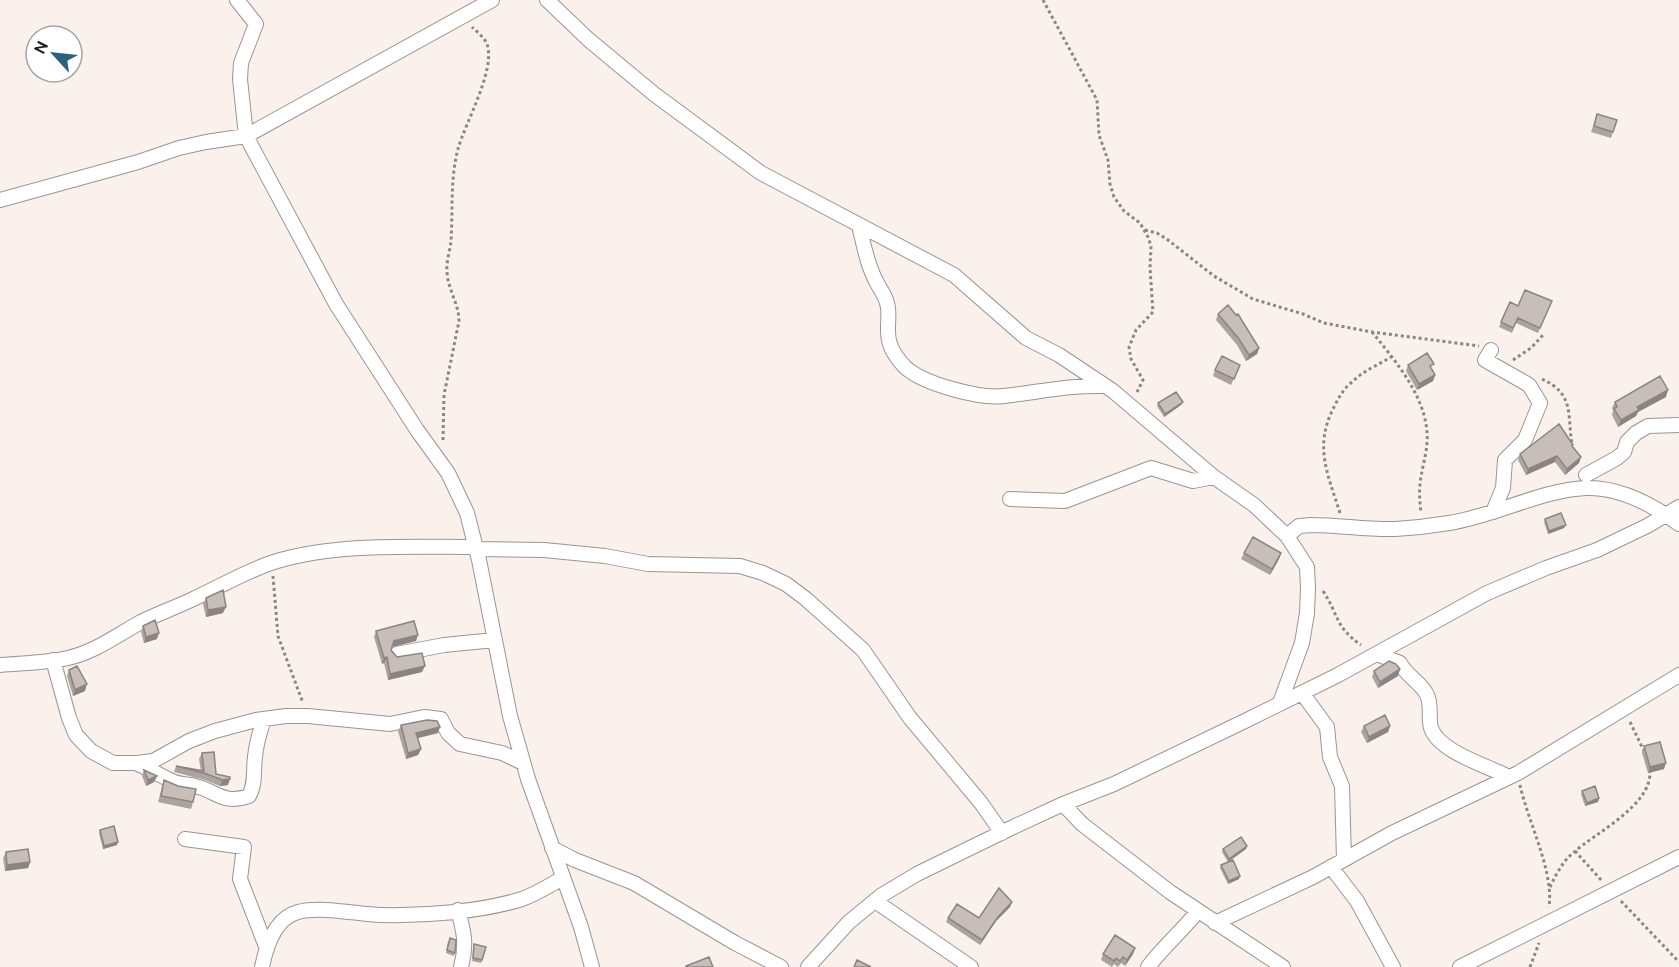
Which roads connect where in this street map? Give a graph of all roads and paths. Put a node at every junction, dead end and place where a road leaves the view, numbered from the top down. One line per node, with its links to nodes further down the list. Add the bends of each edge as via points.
1 (237, 0): 6 (street, via 256,24 241,63)
2 (492, 0): 5 (street)
3 (547, 0): 8 (street, via 654,94 760,173)
4 (1043, 0): 9 (path, via 1097,100 1099,135 1114,197)
5 (458, 17): 6 (street); 21 (path, via 480,34 487,44 488,56 481,89 460,144 452,184 447,274 459,321 444,395)
6 (246, 136): 7 (street, via 178,148); 21 (street, via 336,304)
7 (0, 201)
8 (859, 226): 17 (street, via 954,275 1026,338); 17 (street, via 866,256 887,303 889,343 905,367 966,393 987,396 1079,385)
9 (1145, 230): 10 (path, via 1168,240 1214,276 1253,299 1324,323); 18 (path, via 1151,246 1153,312 1136,330 1129,347 1143,380)
10 (1372, 332): 12 (path); 13 (path)
11 (1543, 335): 14 (path)
12 (1491, 350): 14 (path); 26 (street, via 1485,360 1529,385 1540,403 1525,440 1505,460 1503,488)
13 (1391, 357): 28 (path, via 1351,382 1326,428 1327,478); 29 (path, via 1422,408 1427,429 1419,493)
14 (1511, 361): 15 (path)
15 (1517, 366)
16 (1533, 377): 20 (path, via 1548,381 1564,396)
17 (1107, 386): 18 (street)
18 (1129, 404): 23 (street)
19 (1679, 425): 22 (street, via 1648,426 1627,442 1617,458)
20 (1574, 453)
21 (445, 469): 31 (street, via 467,513)
22 (1586, 475)
23 (1214, 477): 24 (street, via 1193,481 1151,468 1065,501); 30 (street, via 1254,505)
24 (1010, 499)
25 (1673, 511): 26 (street, via 1627,495 1587,488 1563,491); 27 (street); 36 (street, via 1597,550 1487,593)
26 (1493, 512): 29 (street)
27 (1679, 524)
28 (1344, 526): 29 (street); 30 (street, via 1299,526)
29 (1422, 526)
30 (1287, 536): 41 (street, via 1307,567 1307,613 1302,643)
31 (477, 548): 34 (street); 37 (street, via 318,551 278,560 141,622 94,649); 51 (street, via 544,550 648,564 740,566 786,584 863,650 910,718)
32 (273, 568): 43 (path, via 278,636)
33 (1322, 590): 36 (path, via 1338,624)
34 (495, 640): 35 (street); 47 (street)
35 (397, 654)
36 (1376, 654): 40 (street); 49 (street, via 1400,663 1427,694 1431,726 1438,739 1452,750)
37 (53, 660): 38 (street); 46 (street, via 76,735 91,751 113,763)
38 (0, 664)
39 (1679, 675): 42 (street)
40 (1302, 693): 41 (street); 56 (street, via 1327,727 1330,757 1342,786)
41 (1280, 704): 50 (street, via 1114,784)
42 (1623, 710): 45 (path); 49 (street)
43 (308, 716): 44 (street); 47 (street, via 390,724 424,717 441,719 460,744 502,753)
44 (264, 719): 46 (street, via 214,731 153,761); 46 (street, via 256,750 254,785 244,798 220,798)
45 (1646, 756)
46 (137, 763)
47 (523, 763): 53 (street)
48 (1648, 764): 54 (path, via 1647,789 1607,829)
49 (1514, 775): 56 (street); 60 (path)
50 (1063, 804): 51 (street); 64 (street, via 1082,824)
51 (1002, 833): 62 (street, via 917,874)
52 (185, 839): 67 (street, via 244,847 240,879)
53 (552, 848): 58 (street); 72 (street, via 634,883)
54 (1575, 851): 59 (path); 60 (path)
55 (1679, 857): 66 (street)
56 (1344, 860): 57 (street)
57 (1331, 867): 65 (street); 77 (street, via 1357,901)
58 (563, 878): 63 (street, via 523,898); 71 (street)
59 (1607, 885)
60 (1550, 887): 66 (path)
61 (1615, 894): 68 (path)
62 (875, 902): 73 (street, via 849,922); 74 (street)
63 (458, 910): 67 (street, via 394,915 297,912 281,922); 70 (street, via 465,935)
64 (1198, 911): 65 (street); 75 (street)
65 (1215, 923): 76 (street)
66 (1546, 924): 78 (street); 79 (path)
67 (267, 949): 69 (street)
68 (1679, 962)
69 (262, 967)
70 (461, 967)
71 (592, 967)
72 (781, 967)
73 (808, 967)
74 (970, 967)
75 (1148, 967)
76 (1283, 967)
77 (1393, 967)
78 (1461, 967)
79 (1530, 967)

